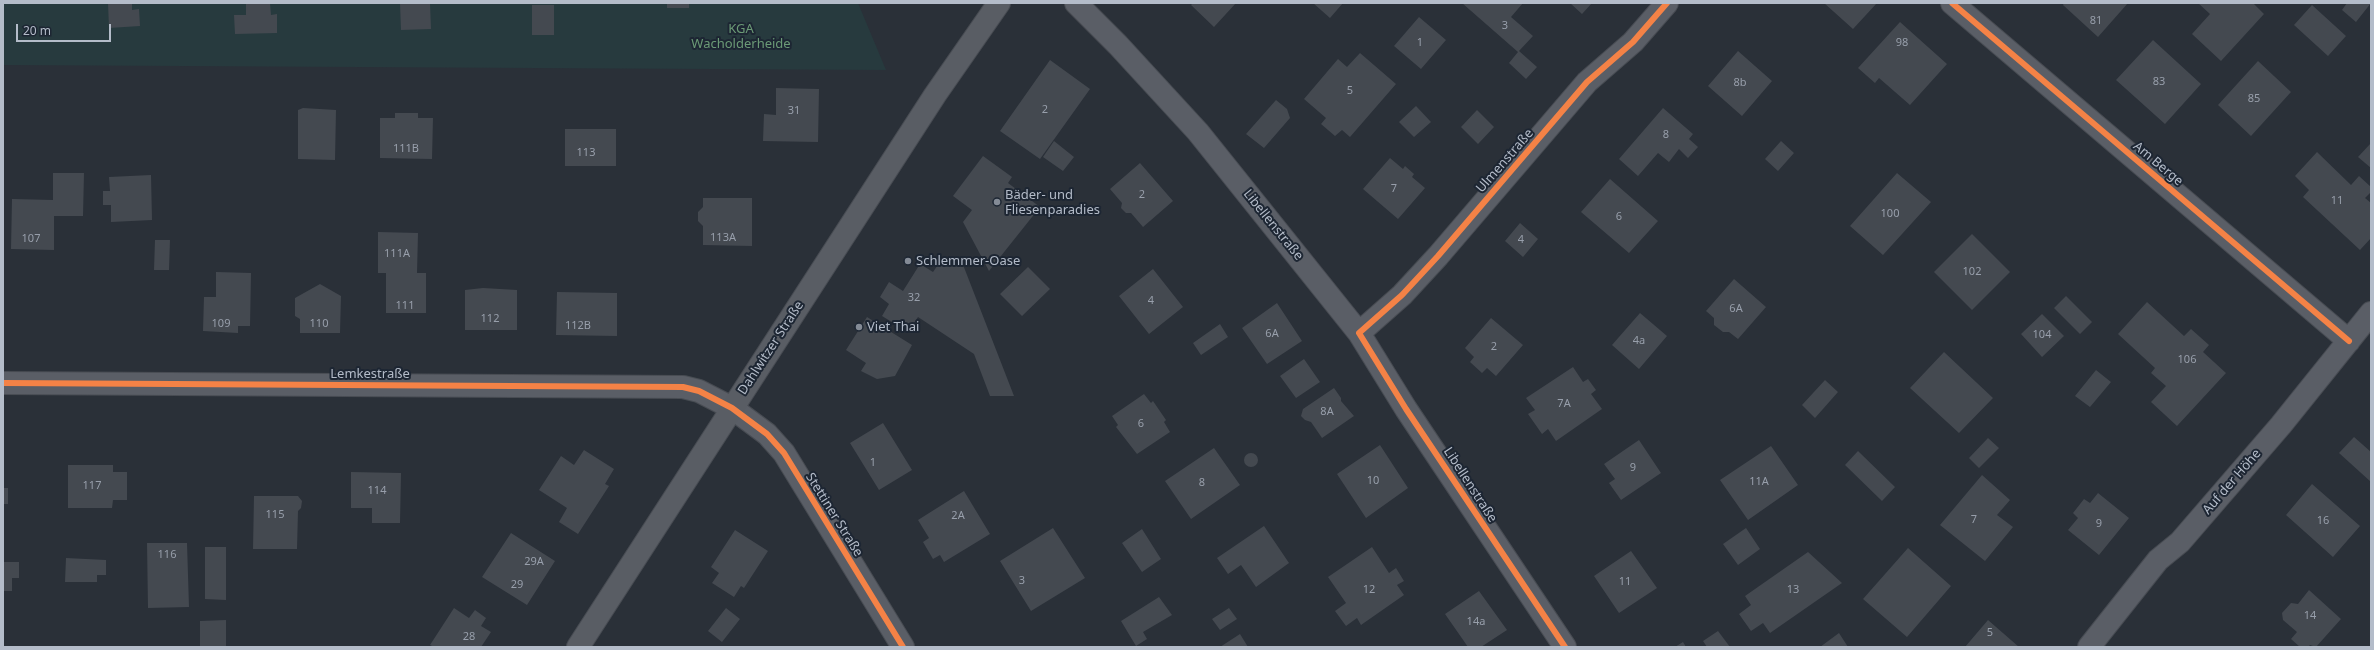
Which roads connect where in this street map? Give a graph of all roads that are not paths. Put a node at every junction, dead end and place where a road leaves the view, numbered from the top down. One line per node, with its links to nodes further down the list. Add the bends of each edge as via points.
1 (999, 3): 9 (main road, Dahlwitzer Straße, via 912,130)
2 (1076, 3): 6 (street, Libellenstraße, via 1198,132)
3 (1667, 3): 6 (street, Ulmenstraße, via 1633,42 1587,82 1402,295)
4 (1952, 3): 7 (street, Am Berge)
5 (2371, 313): 7 (street, Auf der Höhe)
6 (1359, 333): 12 (street, Libellenstraße, via 1406,409)
7 (2349, 341): 13 (street, Auf der Höhe, via 2180,542 2158,560)
8 (3, 384): 9 (street, Lemkestraße, via 683,386)
9 (732, 408): 10 (main road, Dahlwitzer Straße); 11 (street, Stettiner Straße, via 767,434 784,454)
10 (578, 647)
11 (903, 647)
12 (1565, 647)
13 (2089, 647)

